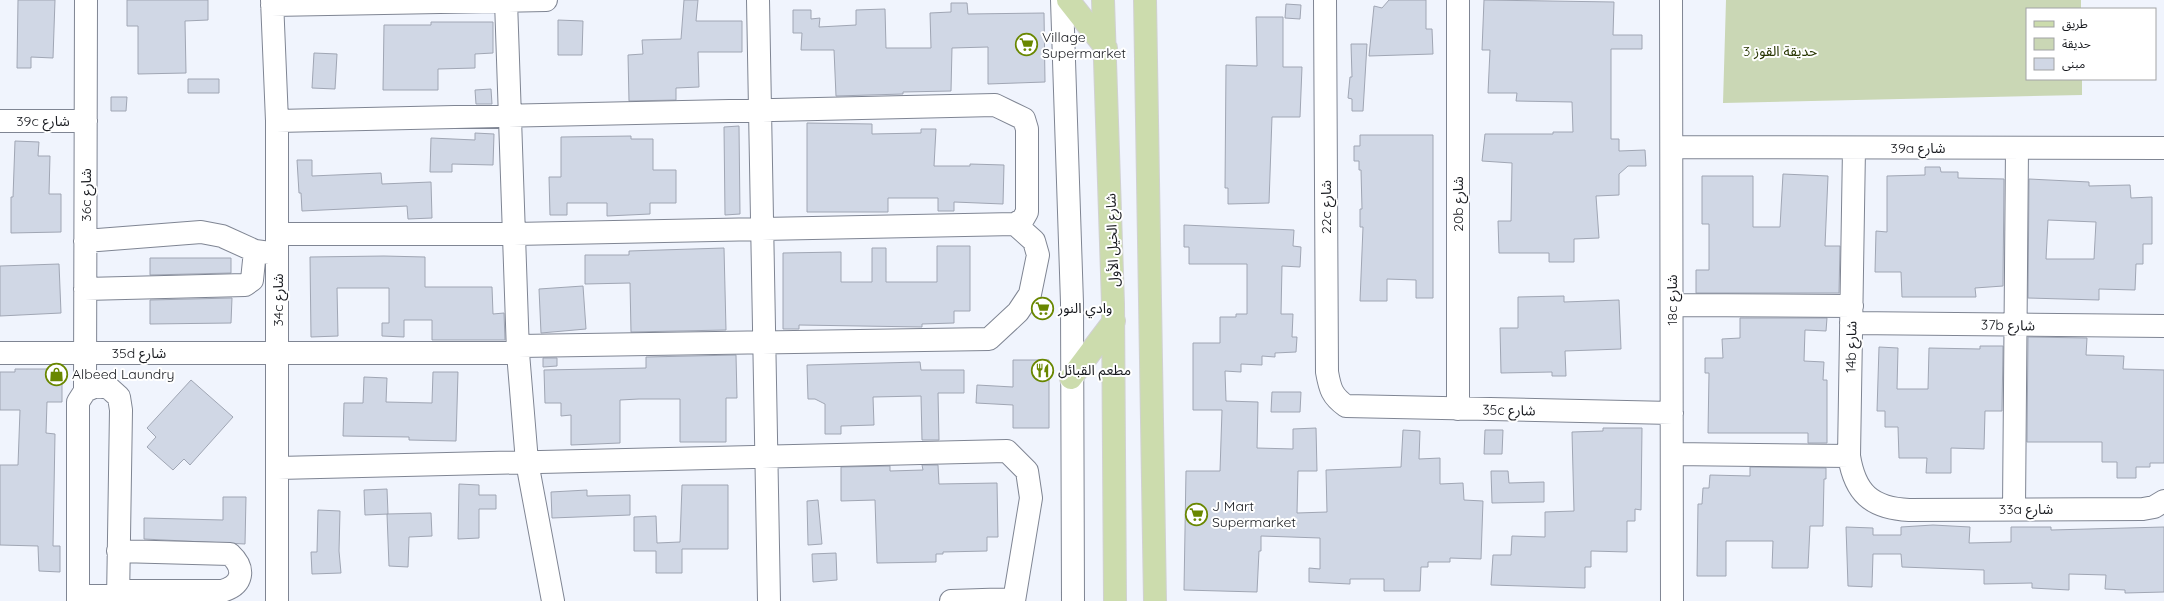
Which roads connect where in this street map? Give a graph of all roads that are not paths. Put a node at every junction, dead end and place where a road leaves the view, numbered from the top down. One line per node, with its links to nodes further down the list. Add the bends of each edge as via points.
1 (86, 0): 17 (street, 36c شارع)
2 (517, 0): 3 (street); 12 (street); 15 (street)
3 (546, 0)
4 (758, 0): 14 (street)
5 (1062, 0): 40 (street, via 1072,303)
6 (1068, 0): 13 (main road)
7 (1103, 0): 13 (main road, شارع الخيل الأول)
8 (1145, 0): 63 (main road)
9 (1325, 0): 42 (street, 22c شارع, via 1327,372 1335,398)
10 (1458, 0): 43 (street, 20b شارع)
11 (1671, 0): 19 (street, 18c شارع)
12 (272, 3): 18 (street, 34c شارع)
13 (1106, 48): 32 (main road, شارع الخيل الأول)
14 (760, 110): 15 (street); 23 (street, via 994,105 1024,119 1027,129 1027,212 1023,219); 24 (street)
15 (510, 116): 18 (street); 25 (street)
16 (0, 121): 17 (street, 39c شارع)
17 (86, 121): 26 (street, 36c شارع)
18 (277, 121): 27 (street, 34c شارع)
19 (1672, 147): 20 (street, 39a شارع); 30 (street, 18c شارع)
20 (1854, 148): 21 (street, 39a شارع); 31 (street, 14b شارع)
21 (2017, 148): 22 (street, 39a شارع); 33 (street)
22 (2164, 148)
23 (1015, 224): 24 (street); 35 (street, 35d شارع, via 1034,241 1038,255 1030,294 1018,312 989,339)
24 (762, 228): 25 (street); 35 (street)
25 (514, 234): 27 (street); 36 (street)
26 (85, 241): 28 (street, via 201,232 222,236); 29 (street, 36c شارع)
27 (277, 243): 28 (street); 39 (street, 34c شارع)
28 (255, 251): 29 (street, via 252,280 245,284)
29 (85, 289): 38 (street, 36c شارع)
30 (1672, 305): 31 (street, 37b شارع); 44 (street, 18c شارع)
31 (1851, 315): 33 (street, 37b شارع); 46 (street, 14b شارع)
32 (1114, 321): 40 (main road); 62 (main road, شارع الخيل الأول)
33 (2016, 325): 34 (street, 37b شارع); 52 (street)
34 (2164, 326)
35 (764, 342): 36 (street, 35d شارع); 47 (street)
36 (518, 349): 39 (street, 35d شارع); 48 (street)
37 (0, 353): 38 (street, 35d شارع)
38 (85, 353): 39 (street, 35d شارع); 41 (street, 36c شارع)
39 (278, 353): 49 (street, 34c شارع)
40 (1071, 378): 61 (street)
41 (85, 391): 53 (street, via 96,386 109,388 119,397); 55 (street, via 78,402 77,415)
42 (1346, 406): 43 (street, 35c شارع)
43 (1458, 409): 44 (street, 35c شارع)
44 (1672, 413): 45 (street, 18c شارع)
45 (1672, 454): 46 (street); 64 (street, 18c شارع)
46 (1849, 456): 51 (street, 14b شارع, via 1852,474 1860,490 1874,502 1890,509)
47 (766, 457): 48 (street); 56 (street, via 1007,451 1027,471 1031,498); 59 (street)
48 (527, 462): 49 (street); 58 (street)
49 (278, 468): 57 (street, 34c شارع)
50 (2164, 501): 52 (street, 33a شارع, via 2154,507 2143,509)
51 (1908, 510): 52 (street, 33a شارع)
52 (2014, 510)
53 (118, 551): 54 (street); 54 (street, via 230,554 238,561 241,570 239,581 232,588 222,591)
54 (118, 596): 55 (street)
55 (78, 598)
56 (1014, 600): 60 (street)
57 (277, 601)
58 (553, 601)
59 (769, 601)
60 (951, 601)
61 (1073, 601)
62 (1115, 601)
63 (1155, 601)
64 (1672, 601)

